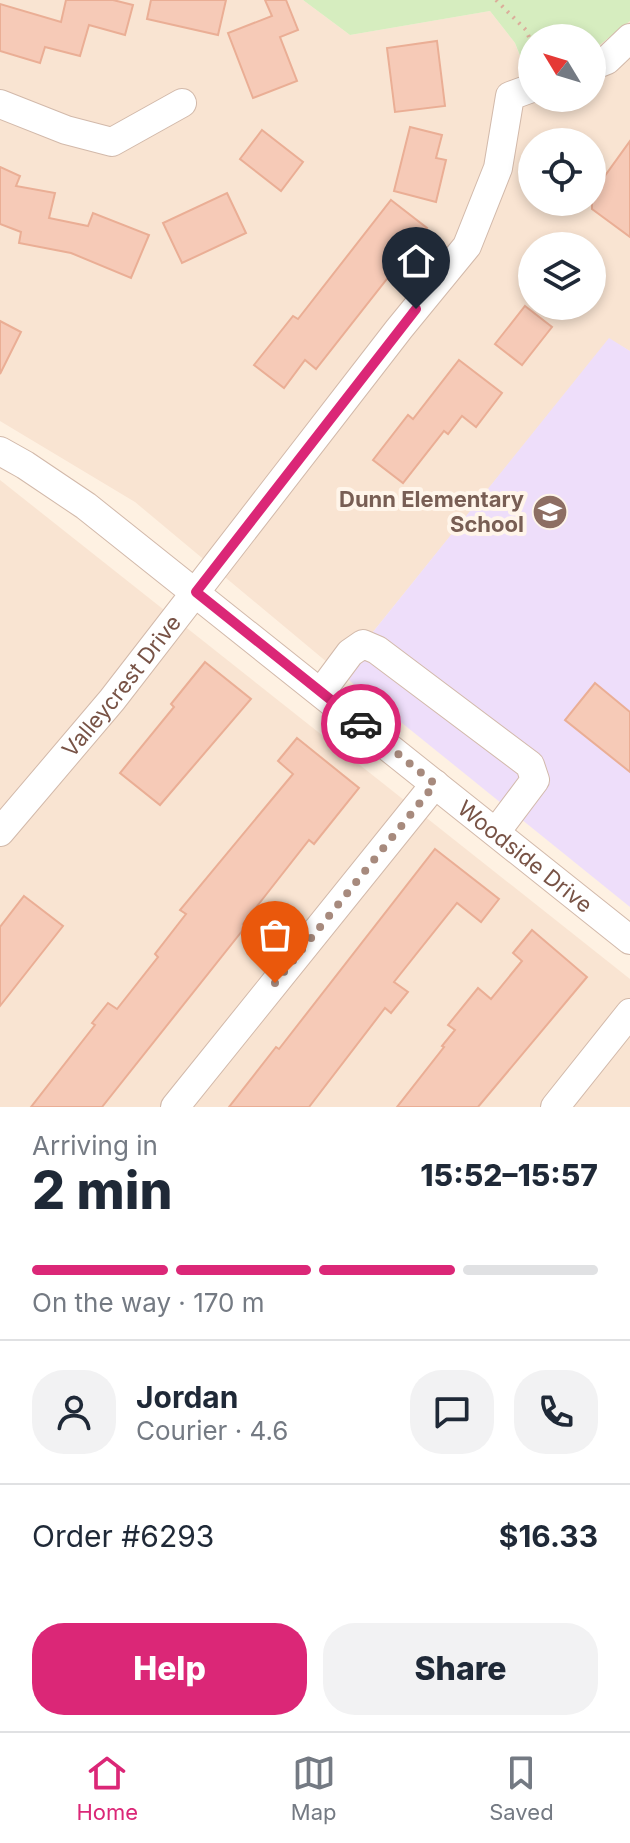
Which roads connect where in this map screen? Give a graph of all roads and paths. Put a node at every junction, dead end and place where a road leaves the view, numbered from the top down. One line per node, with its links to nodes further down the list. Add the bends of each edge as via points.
1 (496, 0): 2 (path)
2 (520, 24)
3 (630, 38): 4 (street)
4 (606, 60)
5 (518, 102): 9 (street, Valleycrest Drive, via 467,246)
6 (182, 103): 7 (street, via 112,142)
7 (0, 104)
8 (0, 451): 9 (street, Woodside Drive, via 86,506)
9 (196, 592): 10 (street, Woodside Drive); 12 (street, Valleycrest Drive)
10 (321, 692): 11 (street, Woodside Drive); 13 (street, via 363,644 530,765 535,780)
11 (435, 784): 13 (street, Woodside Drive); 16 (street)
12 (0, 832)
13 (496, 832): 14 (street, Woodside Drive)
14 (630, 940)
15 (630, 1013): 17 (street)
16 (175, 1107)
17 (555, 1107)

